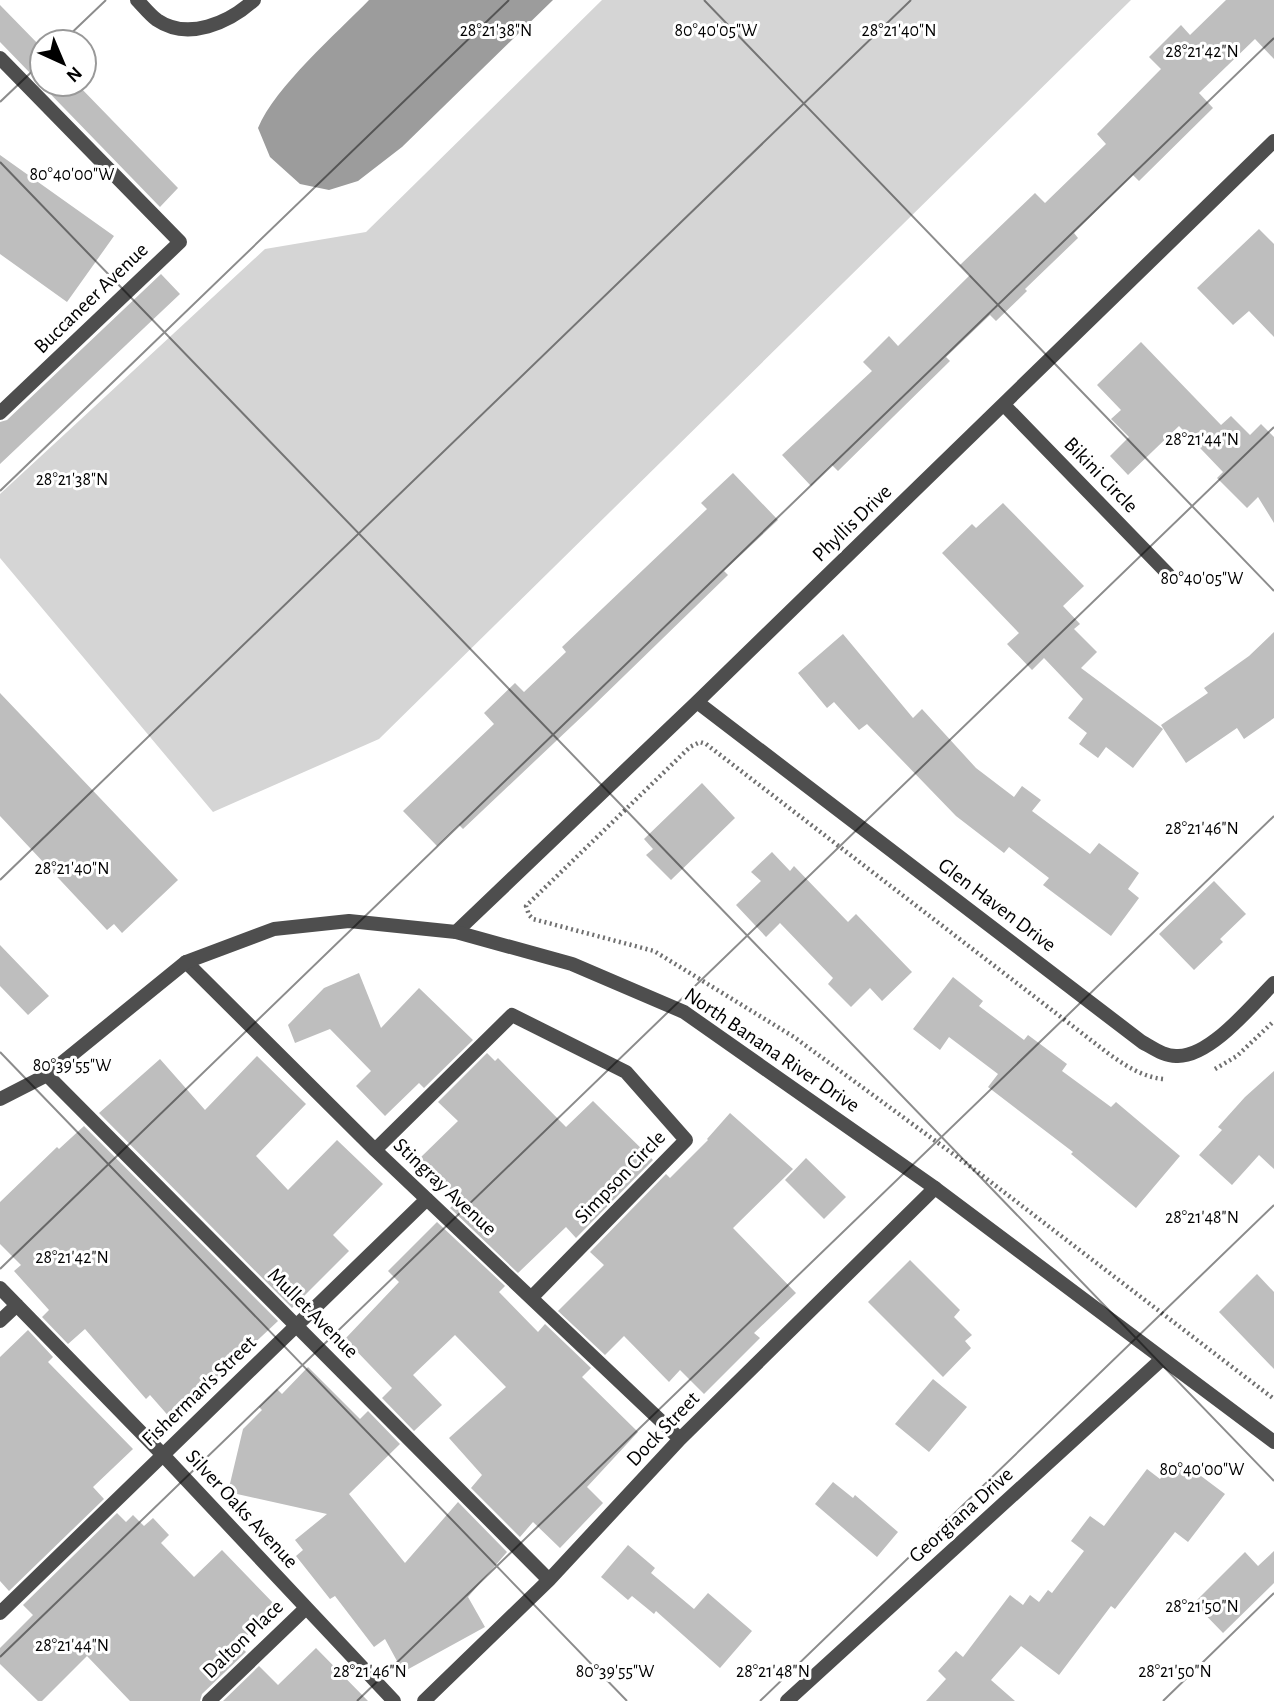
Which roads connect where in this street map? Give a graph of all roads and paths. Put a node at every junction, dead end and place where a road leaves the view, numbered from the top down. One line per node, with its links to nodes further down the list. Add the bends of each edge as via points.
1 (137, 0): 2 (street, via 158,21 184,30 213,27)
2 (250, 1)
3 (0, 58): 6 (street, Buccaneer Avenue, via 180,242)
4 (1273, 144): 5 (street, Phyllis Drive)
5 (1004, 405): 7 (street, Bikini Circle); 8 (street, Phyllis Drive)
6 (0, 413)
7 (1168, 574)
8 (698, 702): 9 (street, Phyllis Drive); 11 (street, Glen Haven Drive, via 1159,1052 1178,1056 1196,1051 1216,1039)
9 (456, 932): 10 (street, North Banana River Drive, via 349,921 274,929); 18 (street, North Banana River Drive, via 572,964 684,1012)
10 (186, 961): 14 (street, North Banana River Drive); 17 (street, Stingray Avenue)
11 (1274, 983)
12 (1274, 1021): 13 (path, via 1225,1065)
13 (1208, 1072)
14 (47, 1075): 16 (street, North Banana River Drive); 24 (street, Mullet Avenue)
15 (1164, 1079): 26 (path, via 1138,1072 1110,1054 700,742 526,906 533,919 654,951 794,1037)
16 (0, 1100)
17 (374, 1150): 19 (street, Stingray Avenue); 21 (street, Simpson Circle, via 512,1015 626,1072 686,1140)
18 (935, 1188): 25 (street, North Banana River Drive); 27 (street, Dock Street)
19 (427, 1199): 21 (street, Stingray Avenue); 24 (street, Fisherman's Street)
20 (0, 1288): 22 (street, Silver Oaks Avenue)
21 (532, 1297): 27 (street, Stingray Avenue)
22 (17, 1305): 23 (street); 29 (street, Silver Oaks Avenue)
23 (0, 1321)
24 (297, 1326): 29 (street, Fisherman's Street); 30 (street, Mullet Avenue)
25 (1162, 1359): 28 (street, North Banana River Drive); 36 (street, Georgiana Drive)
26 (1274, 1399)
27 (680, 1439): 30 (street, Dock Street)
28 (1274, 1442)
29 (163, 1455): 31 (street, Silver Oaks Avenue); 32 (street, Fisherman's Street)
30 (549, 1580): 35 (street, Dock Street)
31 (306, 1608): 33 (street, Dalton Place); 34 (street, Silver Oaks Avenue)
32 (0, 1613)
33 (209, 1701)
34 (394, 1701)
35 (424, 1701)
36 (787, 1701)

